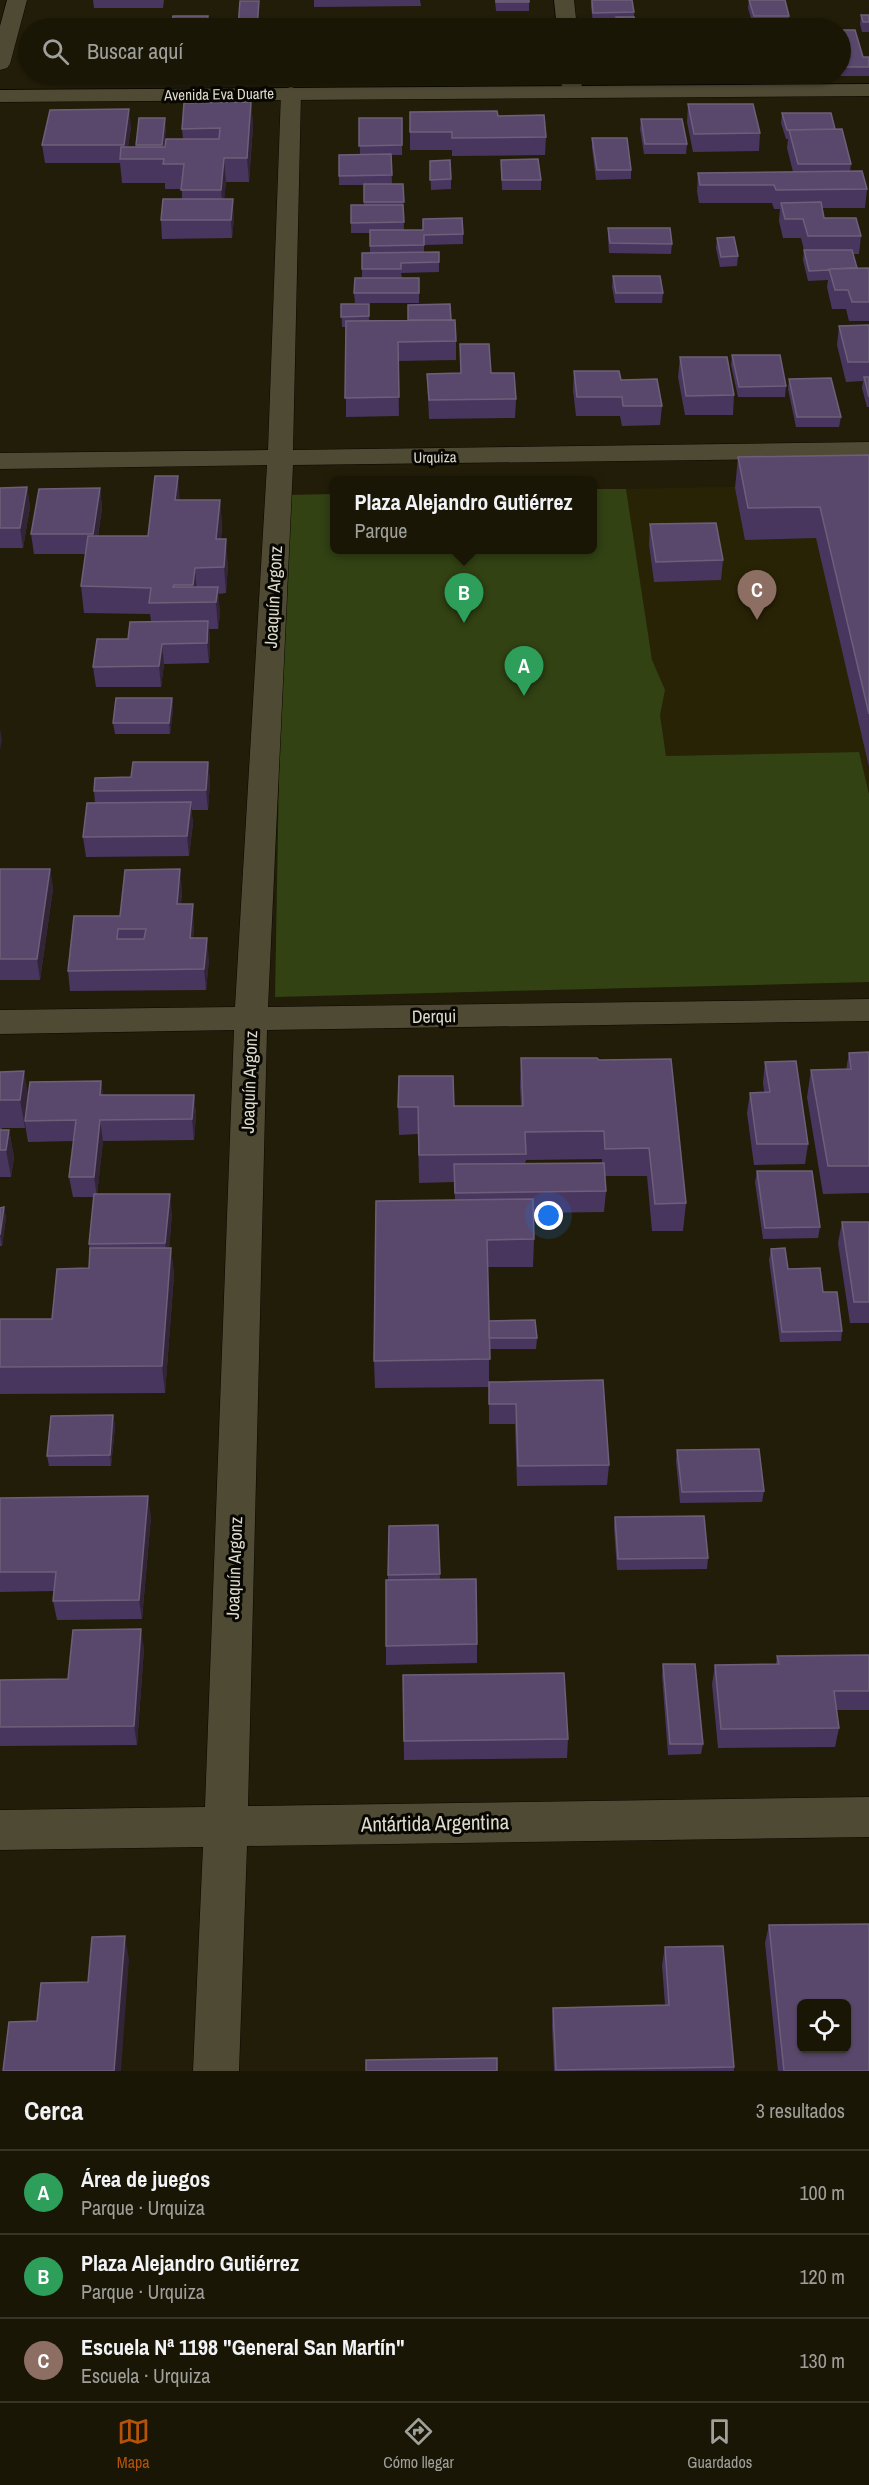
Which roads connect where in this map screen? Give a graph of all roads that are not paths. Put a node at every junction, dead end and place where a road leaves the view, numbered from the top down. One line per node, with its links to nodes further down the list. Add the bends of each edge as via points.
1 (17, 0): 4 (street)
2 (564, 0): 3 (street)
3 (566, 18)
4 (0, 63)
5 (520, 84): 8 (street, Avenida Eva Duarte)
6 (630, 84): 7 (street, Avenida Eva Duarte)
7 (868, 92)
8 (291, 93): 9 (street, Avenida Eva Duarte); 11 (street, Joaquín Argonz)
9 (0, 96)
10 (869, 450): 11 (street, Urquiza)
11 (280, 459): 12 (street, Urquiza); 14 (street, Joaquín Argonz)
12 (0, 461)
13 (869, 1010): 14 (street, Derqui)
14 (251, 1018): 15 (street, Derqui); 17 (street, Joaquín Argonz)
15 (0, 1022)
16 (869, 1817): 17 (street, Antártida Argentina)
17 (226, 1827): 18 (street, Antártida Argentina); 19 (street, Joaquín Argonz)
18 (0, 1830)
19 (216, 2071)

